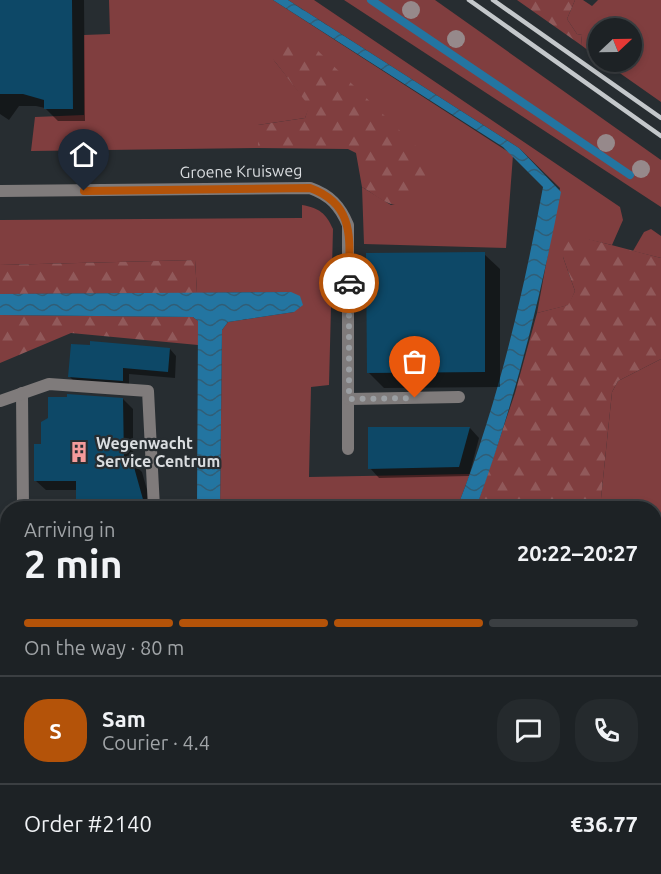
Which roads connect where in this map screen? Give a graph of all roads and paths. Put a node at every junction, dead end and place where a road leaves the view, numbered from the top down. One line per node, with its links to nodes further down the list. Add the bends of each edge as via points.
1 (0, 191): 4 (lane, Groene Kruisweg, via 310,188 323,193 334,201 348,225)
2 (22, 393): 5 (lane); 7 (lane); 8 (lane, via 49,384 148,391)
3 (459, 398): 4 (lane)
4 (349, 399): 6 (lane, Groene Kruisweg)
5 (0, 401)
6 (348, 449)
7 (23, 501)
8 (154, 501)

